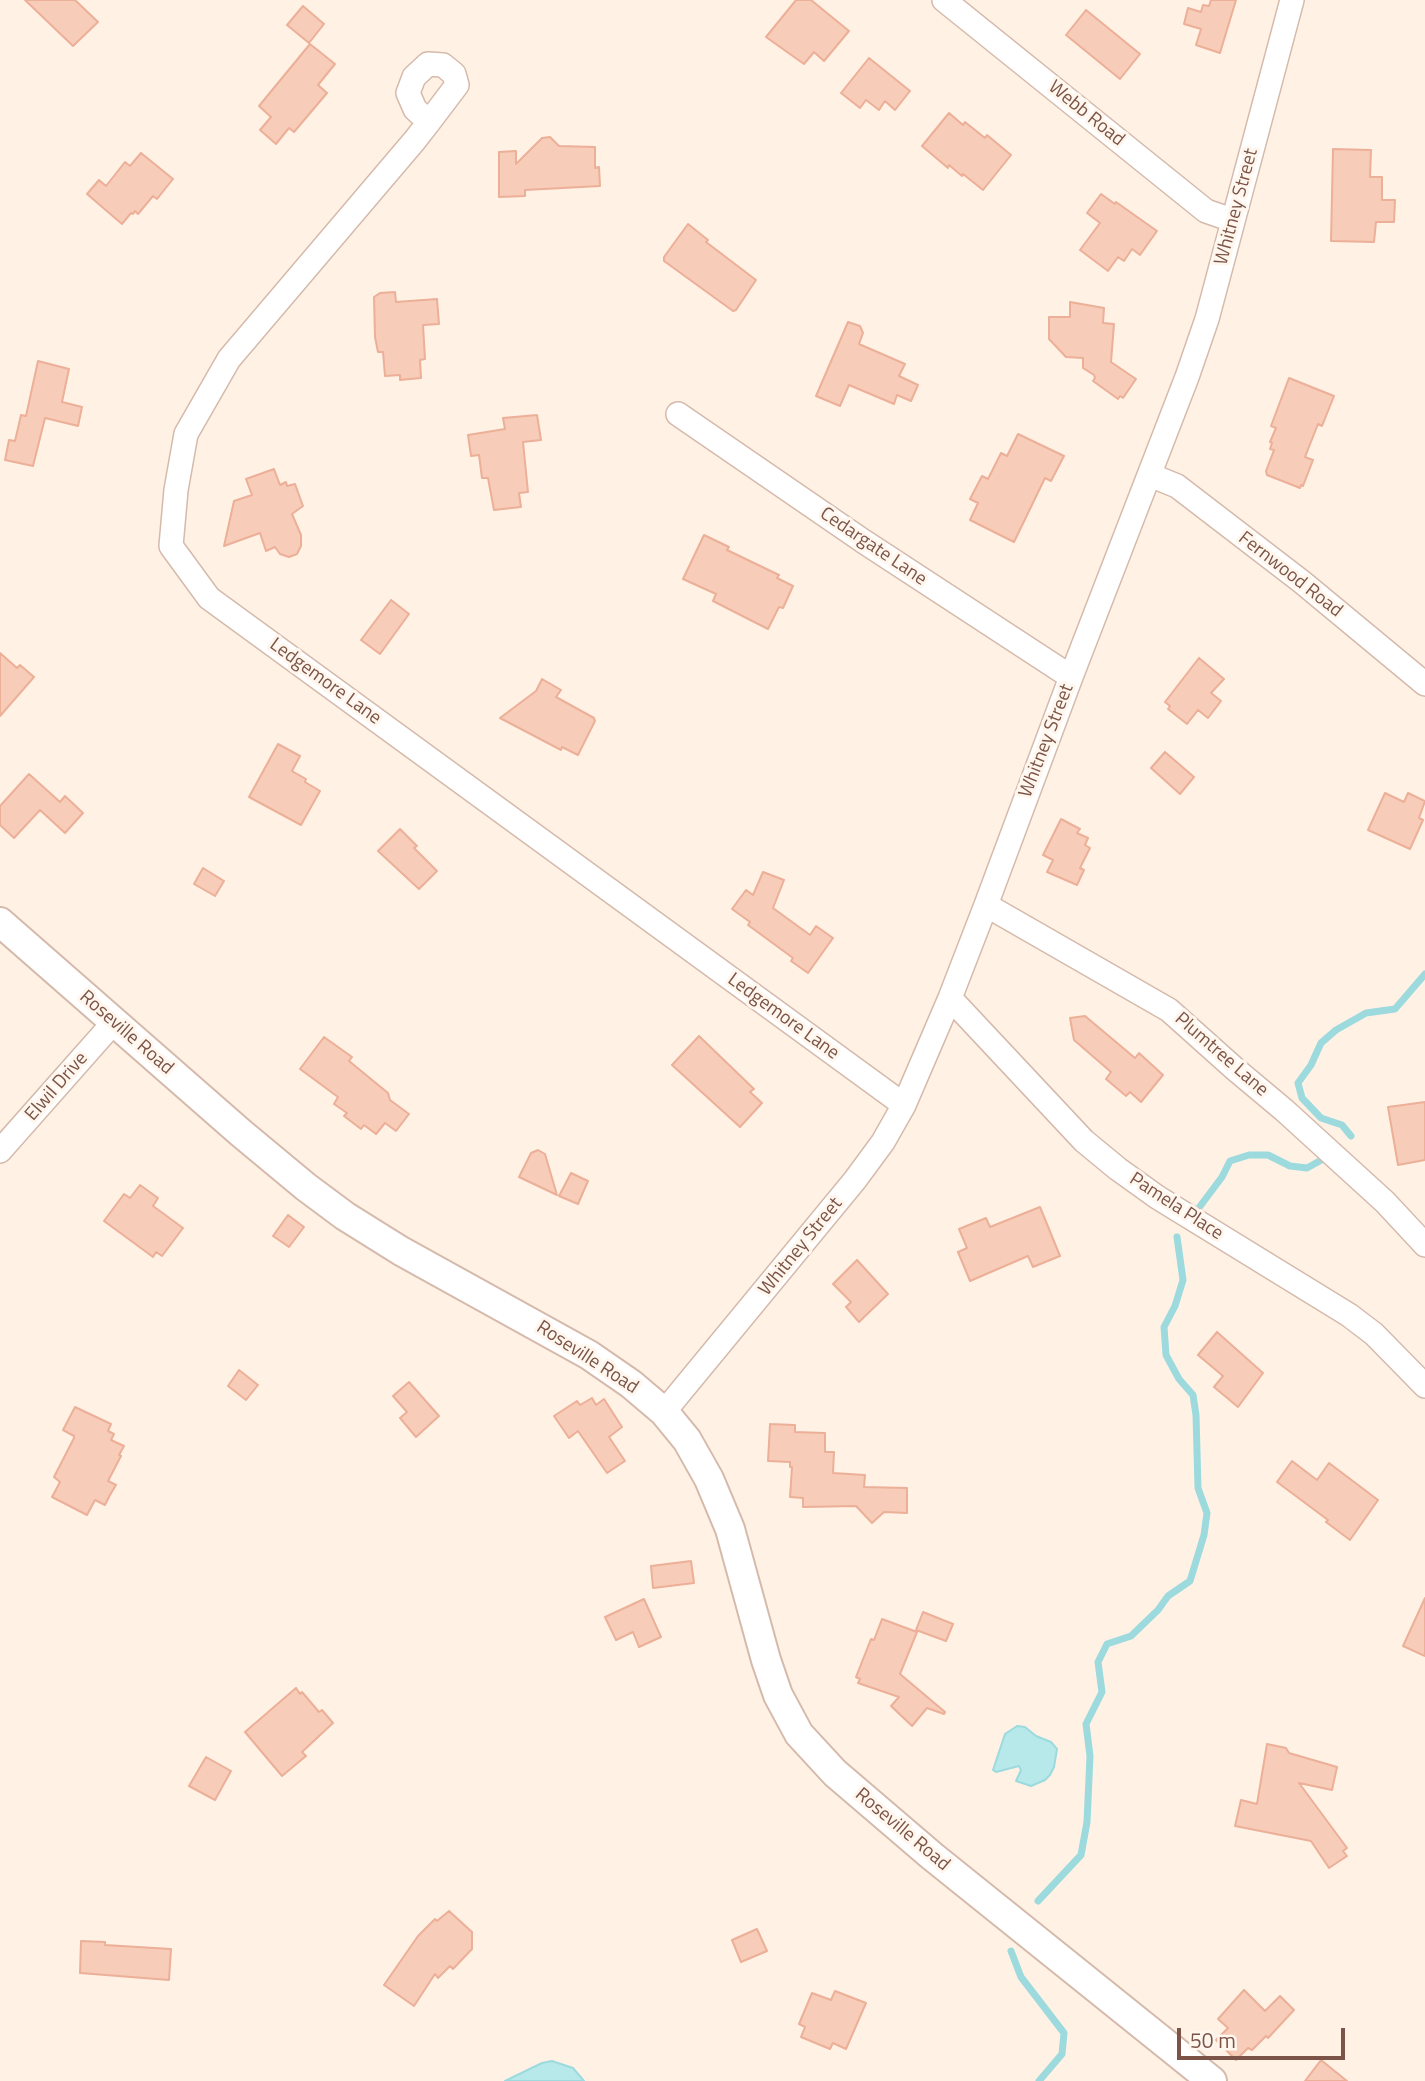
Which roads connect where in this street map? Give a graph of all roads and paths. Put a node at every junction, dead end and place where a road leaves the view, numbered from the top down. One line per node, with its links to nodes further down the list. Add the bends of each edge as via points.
1 (944, 0): 4 (street, Webb Road, via 1206,211)
2 (1292, 0): 4 (street, Whitney Street)
3 (429, 122): 13 (street, Ledgemore Lane, via 229,359 186,434 171,546 209,598)
4 (1232, 220): 6 (street, Whitney Street, via 1207,319)
5 (678, 414): 7 (street, Cedargate Lane)
6 (1150, 475): 7 (street, Whitney Street); 8 (street, Fernwood Road, via 1177,486)
7 (1071, 677): 9 (street, Whitney Street)
8 (1425, 684)
9 (986, 905): 11 (street, Whitney Street); 15 (street, Plumtree Lane, via 1169,1010 1305,1128)
10 (0, 922): 12 (street, Roseville Road)
11 (950, 998): 13 (street, Whitney Street); 16 (street, Pamela Place, via 1084,1141 1157,1197 1349,1315)
12 (114, 1022): 14 (street, Elwil Drive); 17 (street, Roseville Road, via 345,1216 589,1355)
13 (904, 1105): 17 (street, Whitney Street, via 855,1180)
14 (0, 1151)
15 (1425, 1245)
16 (1425, 1386)
17 (664, 1412): 18 (street, Roseville Road, via 709,1479 730,1529 774,1684 799,1734 835,1773 932,1856)
18 (1212, 2081)

